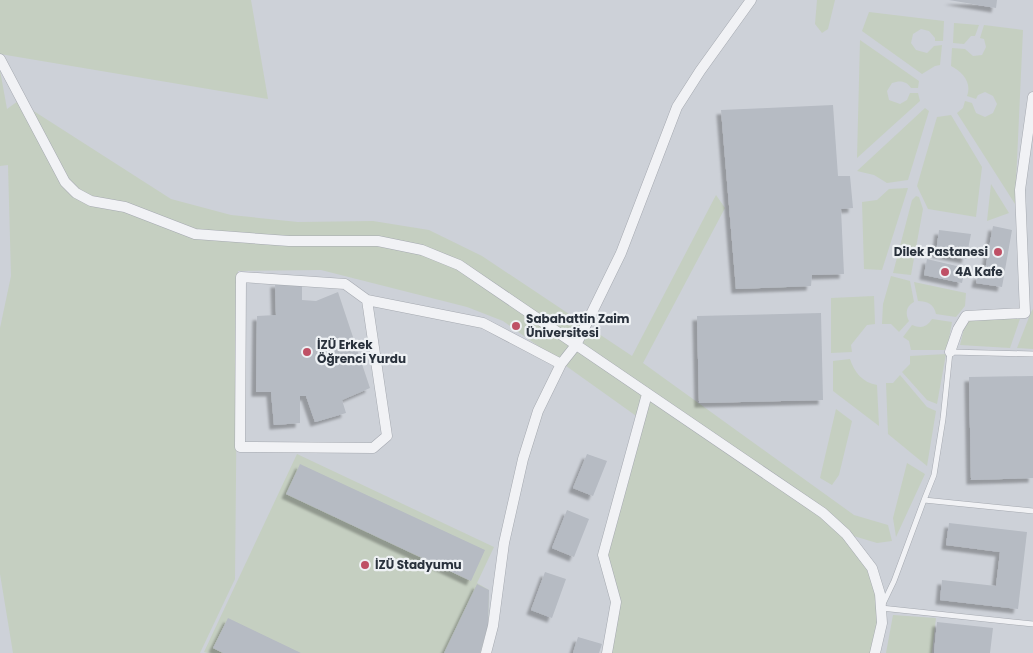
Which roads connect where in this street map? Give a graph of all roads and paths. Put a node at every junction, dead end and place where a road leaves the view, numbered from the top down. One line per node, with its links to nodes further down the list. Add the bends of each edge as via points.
1 (751, 0): 5 (street, via 677,107 621,253)
2 (0, 59): 5 (street, via 65,182 76,193 92,201 125,207 195,234 289,241 378,241 422,250 459,266)
3 (1033, 97): 6 (street, via 1020,190 1025,313 966,316)
4 (367, 300): 4 (street, via 345,284 242,277 240,447 373,448 387,436); 8 (street, via 483,323)
5 (576, 345): 8 (street); 9 (street)
6 (950, 352): 7 (lane); 10 (lane, via 934,474)
7 (1033, 354)
8 (561, 364): 14 (street, via 538,411 522,459)
9 (647, 394): 12 (street, via 823,513 846,534 872,568); 15 (street, via 603,555 616,602)
10 (924, 500): 11 (lane); 12 (lane)
11 (1033, 511)
12 (881, 608): 13 (lane); 16 (street, via 882,624)
13 (1033, 624)
14 (486, 653)
15 (607, 653)
16 (875, 653)

